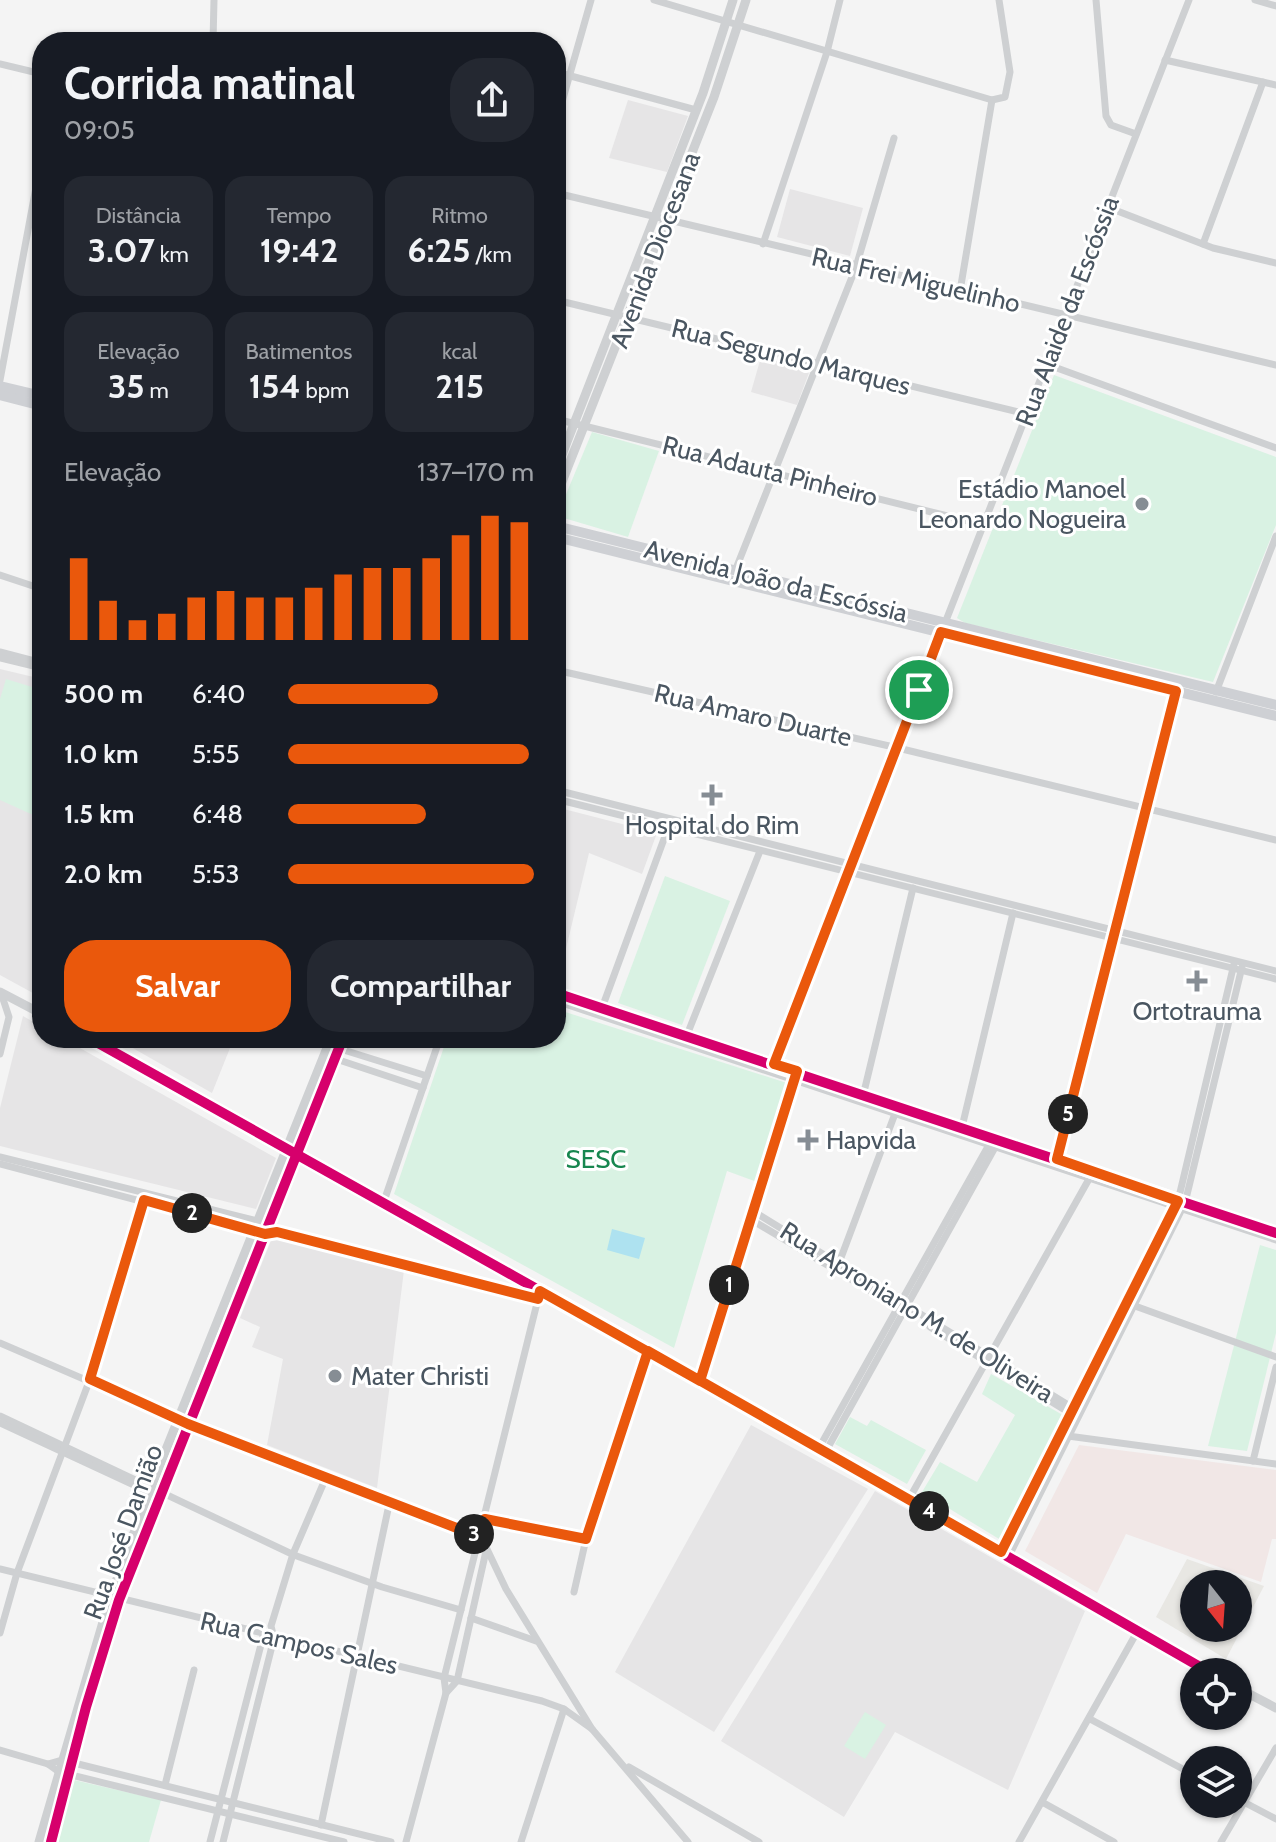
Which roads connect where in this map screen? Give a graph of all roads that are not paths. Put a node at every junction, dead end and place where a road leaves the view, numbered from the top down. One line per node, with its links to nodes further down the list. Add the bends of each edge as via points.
1 (214, 0): 14 (street)
2 (591, 0): 20 (street)
3 (654, 0): 12 (street)
4 (733, 0): 12 (street, Avenida Diocesana)
5 (746, 0): 13 (street, Avenida Diocesana)
6 (840, 0): 15 (street)
7 (999, 0): 26 (street, via 1010,72 1005,97)
8 (1096, 0): 28 (street, via 1108,121)
9 (1189, 0): 16 (street, Rua Alaide da Escóssia)
10 (1255, 0): 11 (street)
11 (1276, 6)
12 (727, 21): 13 (street); 24 (street, Avenida Diocesana)
13 (739, 25): 15 (street); 25 (street, Avenida Diocesana)
14 (213, 32)
15 (827, 52): 26 (street); 35 (street)
16 (1165, 60): 21 (street); 28 (street, Rua Alaide da Escóssia)
17 (0, 64): 18 (street)
18 (32, 72)
19 (566, 75): 20 (street)
20 (570, 76): 23 (street); 27 (street)
21 (1263, 82): 22 (street); 36 (street)
22 (1276, 85)
23 (566, 89)
24 (703, 93): 25 (street); 27 (street, Avenida Diocesana)
25 (714, 97): 34 (street, Avenida Diocesana)
26 (992, 100): 39 (street)
27 (696, 110): 33 (street, Avenida Diocesana)
28 (1136, 134): 31 (street, Rua Alaide da Escóssia)
29 (894, 138): 38 (street)
30 (566, 196): 33 (street, Rua Frei Miguelinho)
31 (1107, 207): 36 (street); 42 (street, Rua Alaide da Escóssia)
32 (32, 209): 45 (street)
33 (653, 218): 34 (street, Rua Frei Miguelinho); 41 (street, Avenida Diocesana)
34 (665, 221): 35 (street, Rua Frei Miguelinho); 43 (street, Avenida Diocesana)
35 (763, 244): 38 (street, Rua Frei Miguelinho)
36 (1203, 244): 37 (street)
37 (1276, 263)
38 (856, 267): 39 (street, Rua Frei Miguelinho); 46 (street)
39 (960, 291): 42 (street, Rua Frei Miguelinho)
40 (566, 302): 41 (street, Rua Segundo Marques)
41 (617, 314): 43 (street, Rua Segundo Marques); 55 (street, Avenida Diocesana)
42 (1065, 315): 47 (street, Rua Alaide da Escóssia); 48 (street, Rua Frei Miguelinho)
43 (629, 316): 46 (street, Rua Segundo Marques); 56 (street, Avenida Diocesana)
44 (0, 329): 45 (street)
45 (9, 331): 49 (street)
46 (818, 364): 53 (street, Rua Segundo Marques); 59 (street)
47 (1046, 364): 53 (street, Rua Alaide da Escóssia); 58 (street)
48 (1276, 365)
49 (0, 383): 50 (main road)
50 (32, 393)
51 (0, 395): 52 (main road)
52 (32, 403)
53 (1027, 414): 61 (street, Rua Alaide da Escóssia)
54 (566, 421): 55 (street, Rua Adauta Pinheiro)
55 (574, 423): 56 (street, Rua Adauta Pinheiro); 57 (street, Avenida Diocesana)
56 (585, 426): 59 (street, Rua Adauta Pinheiro); 60 (street, Avenida Diocesana)
57 (566, 444)
58 (1276, 448)
59 (776, 472): 61 (street, Rua Adauta Pinheiro); 65 (street)
60 (566, 473)
61 (984, 525): 68 (street, Rua Alaide da Escóssia)
62 (566, 529): 65 (main road, Avenida João da Escóssia)
63 (1276, 536): 73 (street)
64 (566, 539): 68 (main road, Avenida João da Escóssia)
65 (735, 571): 68 (main road, Avenida João da Escóssia)
66 (0, 575): 67 (street)
67 (32, 586)
68 (943, 627): 72 (main road, Avenida João da Escóssia); 73 (main road, Avenida João da Escóssia); 76 (street, Rua Alaide da Escóssia)
69 (0, 655): 70 (street)
70 (32, 663)
71 (566, 672): 76 (street, Rua Amaro Duarte)
72 (1176, 691): 75 (main road, Avenida João da Escóssia); 79 (street)
73 (1216, 692): 74 (main road, Avenida João da Escóssia)
74 (1276, 705)
75 (1276, 716)
76 (898, 748): 79 (street, Rua Amaro Duarte); 83 (street, Rua Alaide da Escóssia)
77 (566, 793): 83 (street)
78 (566, 802): 80 (street)
79 (1146, 808): 81 (street, Rua Amaro Duarte); 86 (street)
80 (668, 828): 82 (street); 93 (street)
81 (1276, 840)
82 (760, 851): 83 (street); 95 (street)
83 (848, 869): 84 (street); 86 (street); 100 (street, Rua Alaide da Escóssia)
84 (913, 888): 85 (street); 104 (street)
85 (1013, 913): 86 (street); 106 (street)
86 (1114, 935): 87 (street); 110 (street)
87 (1238, 966): 88 (street); 89 (street); 115 (street)
88 (1276, 971)
89 (1276, 979)
90 (1, 992): 94 (street); 99 (street, via 9,1017)
91 (566, 996): 93 (street)
92 (566, 1004): 101 (street)
93 (602, 1008): 95 (street)
94 (32, 1009)
95 (687, 1035): 100 (street)
96 (106, 1048): 108 (street)
97 (437, 1048): 102 (street)
98 (331, 1049): 102 (street); 103 (street); 108 (street)
99 (0, 1054)
100 (774, 1064): 101 (street)
101 (796, 1075): 104 (street); 116 (street)
102 (427, 1076): 103 (street)
103 (423, 1088): 114 (street)
104 (863, 1097): 105 (street); 106 (street)
105 (896, 1111): 107 (street); 120 (street)
106 (962, 1127): 107 (street)
107 (995, 1142): 110 (street); 112 (street); 123 (street)
108 (291, 1154): 114 (street); 117 (street, Rua José Damião)
109 (0, 1157): 117 (street)
110 (1057, 1159): 115 (street)
111 (0, 1164): 113 (street)
112 (1089, 1179): 115 (street); 128 (street)
113 (144, 1200): 117 (street); 130 (street)
114 (383, 1204): 121 (street)
115 (1179, 1206): 118 (street); 119 (street); 122 (street); 124 (street)
116 (752, 1215): 120 (street, Rua Aproniano M. de Oliveira); 131 (street)
117 (261, 1228): 121 (street); 134 (street, Rua José Damião)
118 (1276, 1233)
119 (1276, 1240)
120 (838, 1266): 123 (street, Rua Aproniano M. de Oliveira)
121 (539, 1295): 126 (street); 145 (street)
122 (1128, 1302): 124 (street); 132 (street)
123 (902, 1307): 128 (street, Rua Aproniano M. de Oliveira); 138 (street)
124 (1136, 1307): 127 (street); 132 (street)
125 (0, 1343): 130 (street)
126 (648, 1351): 131 (street); 146 (street)
127 (1276, 1357)
128 (989, 1359): 132 (street, Rua Aproniano M. de Oliveira); 143 (street)
129 (1276, 1367): 139 (street)
130 (90, 1379): 134 (street); 137 (street)
131 (700, 1381): 138 (street)
132 (1076, 1414): 136 (street)
133 (0, 1416): 137 (street)
134 (183, 1422): 141 (street); 142 (street, Rua José Damião)
135 (0, 1423): 137 (street)
136 (1065, 1435): 139 (street); 149 (street)
137 (62, 1448): 142 (street); 151 (street)
138 (822, 1450): 143 (street)
139 (1253, 1461): 140 (street)
140 (1276, 1464)
141 (327, 1475): 144 (street); 148 (street)
142 (157, 1492): 148 (street); 154 (street, Rua José Damião)
143 (909, 1499): 149 (street)
144 (390, 1500): 147 (street); 152 (street)
145 (484, 1521): 146 (street); 147 (street)
146 (586, 1539): 153 (street)
147 (484, 1541): 155 (street); 156 (street); 162 (street)
148 (293, 1554): 152 (street); 157 (street)
149 (1005, 1554): 158 (street)
150 (0, 1569): 151 (street, Rua Campos Sales)
151 (17, 1573): 154 (street, Rua Campos Sales); 159 (street)
152 (372, 1584): 155 (street); 163 (street)
153 (574, 1592)
154 (114, 1599): 160 (street, Rua Campos Sales); 176 (street, Rua José Damião)
155 (461, 1610): 166 (street)
156 (471, 1618): 162 (street); 167 (street)
157 (271, 1626): 160 (street); 161 (street)
158 (1137, 1632): 164 (street); 172 (street)
159 (0, 1633)
160 (261, 1635): 161 (street, Rua Campos Sales); 183 (street)
161 (274, 1638): 163 (street, Rua Campos Sales); 185 (street)
162 (536, 1641): 173 (street)
163 (357, 1657): 166 (street, Rua Campos Sales); 191 (street)
164 (1184, 1658)
165 (194, 1670): 182 (street)
166 (444, 1678): 167 (street, Rua Campos Sales); 168 (street)
167 (457, 1681): 168 (street); 171 (street, Rua Campos Sales)
168 (446, 1693): 199 (street)
169 (1252, 1695): 170 (street)
170 (1276, 1708)
171 (564, 1709): 173 (street, Rua Campos Sales); 200 (street)
172 (1090, 1719): 179 (street); 184 (street)
173 (592, 1729): 178 (street)
174 (1276, 1748): 181 (street)
175 (0, 1750): 177 (street)
176 (67, 1762): 177 (street); 180 (street, Rua José Damião); 182 (street)
177 (48, 1764): 180 (street)
178 (624, 1764): 201 (street); 202 (street)
179 (1180, 1767)
180 (64, 1773): 187 (street); 193 (street, Rua José Damião); 194 (street, Rua José Damião)
181 (1252, 1784)
182 (165, 1785): 183 (street)
183 (221, 1800): 185 (street); 187 (street)
184 (1042, 1802): 203 (street); 204 (street)
185 (233, 1803): 188 (street); 191 (street)
186 (1252, 1806): 190 (street)
187 (218, 1811): 188 (street); 195 (street)
188 (230, 1814): 192 (street); 196 (street)
189 (1232, 1818): 205 (street)
190 (1276, 1819)
191 (321, 1825): 198 (street)
192 (320, 1839): 197 (street)
193 (39, 1842)
194 (51, 1842)
195 (210, 1842)
196 (223, 1842)
197 (344, 1842)
198 (391, 1842)
199 (406, 1842)
200 (521, 1842)
201 (688, 1842)
202 (759, 1842)
203 (1019, 1842)
204 (1114, 1842)
205 (1221, 1842)

